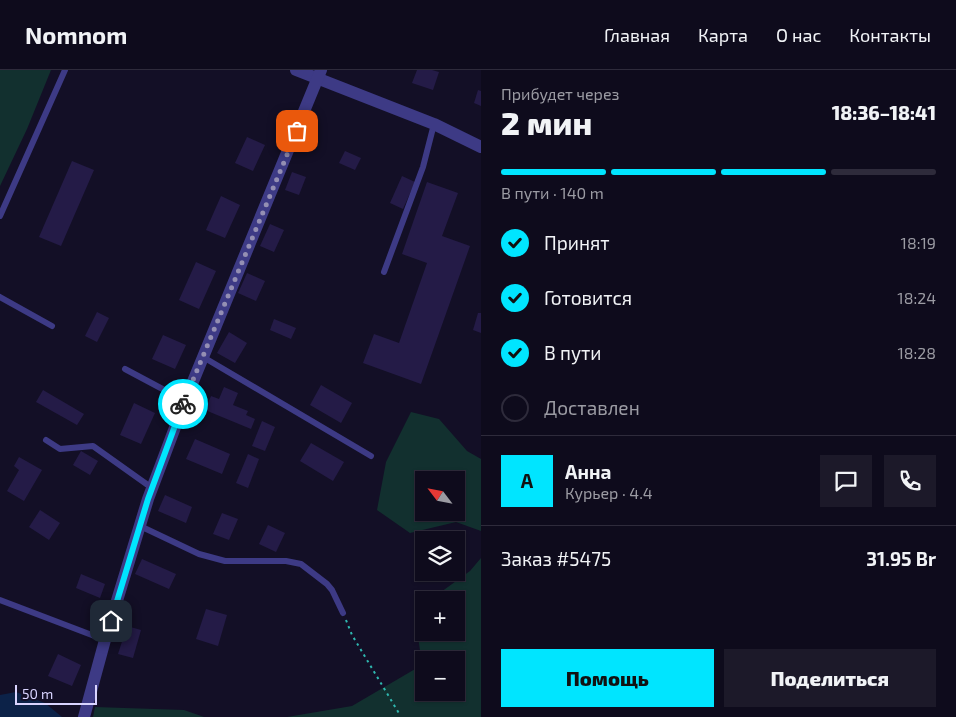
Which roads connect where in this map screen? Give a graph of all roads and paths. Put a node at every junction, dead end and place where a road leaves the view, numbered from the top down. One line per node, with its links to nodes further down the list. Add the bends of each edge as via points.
1 (65, 70): 5 (lane)
2 (310, 72): 3 (street); 9 (street)
3 (434, 124): 4 (street); 6 (lane, via 423,167)
4 (481, 147)
5 (0, 216)
6 (384, 272)
7 (0, 297): 8 (lane)
8 (52, 326)
9 (203, 357): 11 (street); 13 (lane)
10 (125, 369): 11 (lane)
11 (184, 401): 14 (street)
12 (46, 440): 14 (lane, via 60,449 93,446)
13 (371, 456)
14 (152, 488): 15 (street)
15 (140, 526): 17 (lane, via 199,554 225,561 301,564 327,584); 18 (street)
16 (0, 600): 18 (lane)
17 (343, 613): 19 (path, via 352,635)
18 (105, 640): 20 (street)
19 (400, 715)
20 (84, 717)

